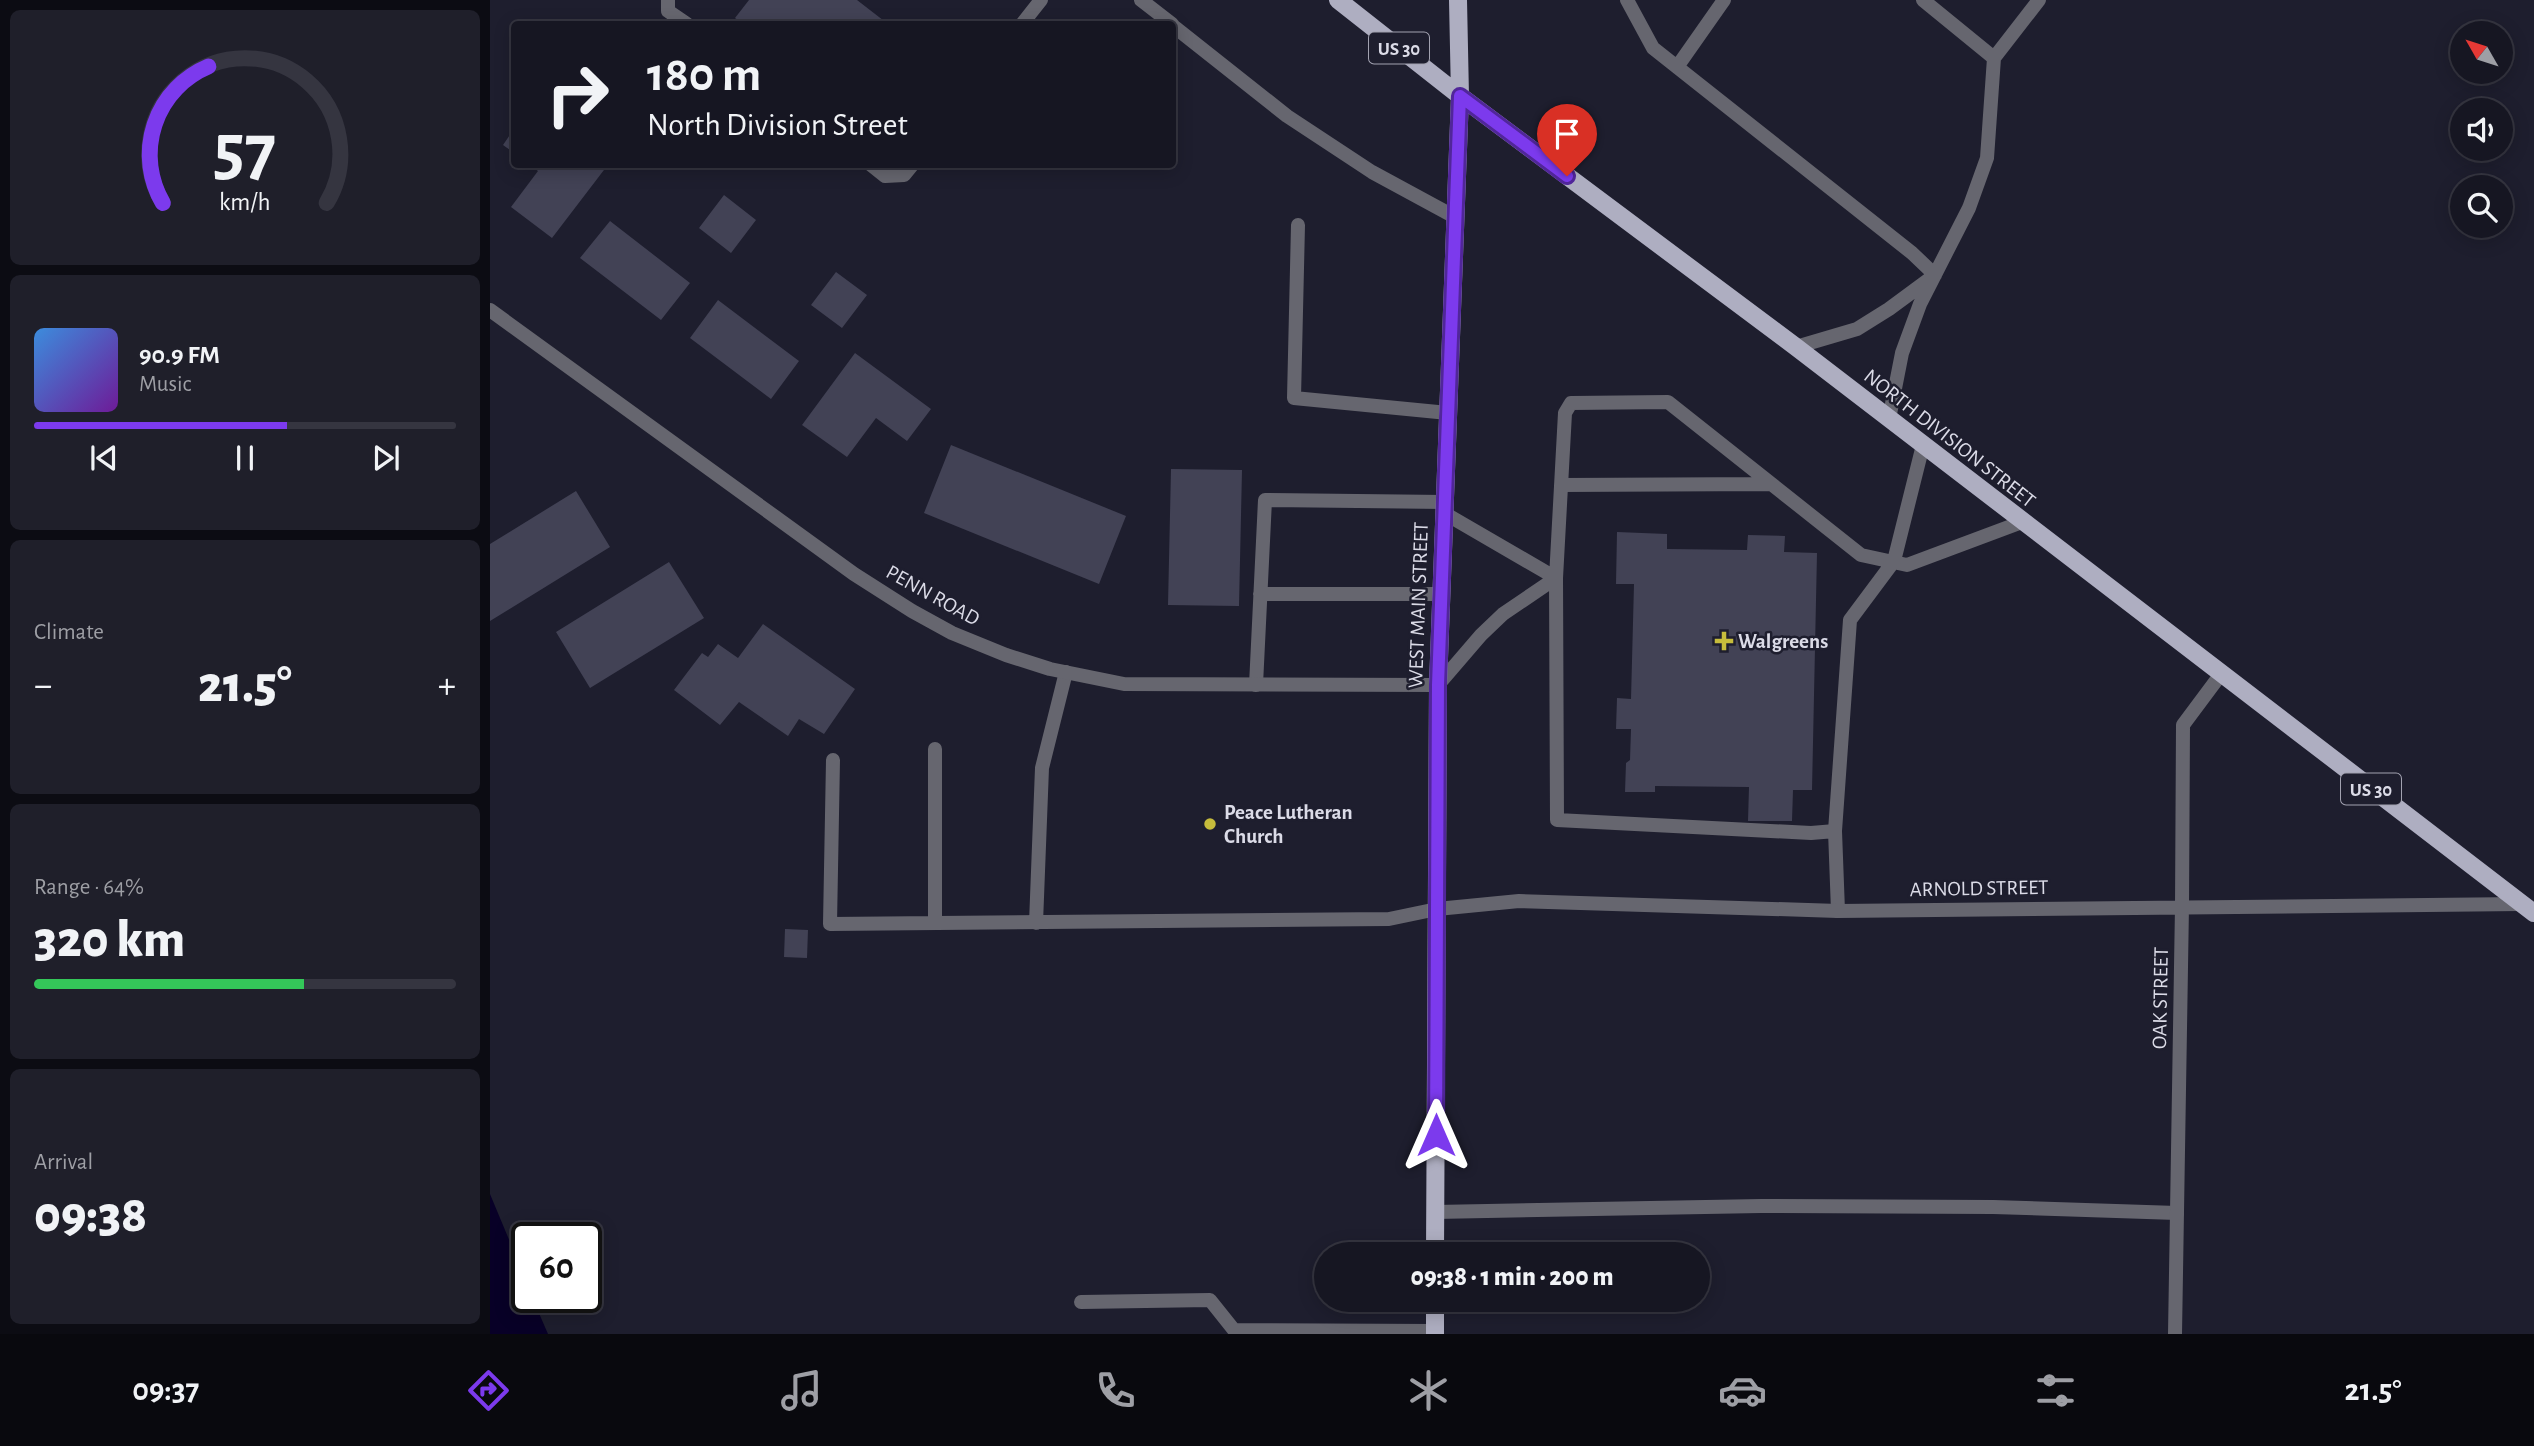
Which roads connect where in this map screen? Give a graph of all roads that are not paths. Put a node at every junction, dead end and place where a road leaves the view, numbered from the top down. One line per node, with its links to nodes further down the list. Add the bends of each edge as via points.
1 (668, 0): 10 (street, via 668,11)
2 (1041, 0): 11 (street)
3 (1141, 0): 12 (street)
4 (1338, 0): 16 (main road, NORTH DIVISION STREET / US 30)
5 (1458, 0): 16 (main road, WEST MAIN STREET)
6 (1628, 0): 15 (street, via 1653,48)
7 (1724, 0): 15 (street)
8 (1923, 0): 14 (street)
9 (2039, 0): 14 (street)
10 (683, 21)
11 (1024, 21)
12 (1167, 21)
13 (1176, 28): 19 (street, via 1298,123 1372,172)
14 (1994, 58): 21 (street, via 1987,158 1969,208)
15 (1677, 67): 21 (street)
16 (1460, 96): 19 (main road, WEST MAIN STREET); 23 (main road, NORTH DIVISION STREET / US 30)
17 (875, 168): 18 (street, via 885,176 904,176)
18 (910, 168)
19 (1455, 217): 24 (main road, WEST MAIN STREET)
20 (1298, 225): 24 (street, via 1294,398)
21 (1935, 275): 23 (street, via 1857,329); 25 (street, via 1902,353)
22 (490, 310): 35 (street, PENN ROAD, via 854,574 912,611 1006,655)
23 (1796, 347): 25 (main road, NORTH DIVISION STREET / US 30)
24 (1448, 413): 29 (main road, WEST MAIN STREET)
25 (1889, 419): 26 (main road, NORTH DIVISION STREET / US 30)
26 (1923, 445): 30 (main road, NORTH DIVISION STREET / US 30); 31 (street)
27 (1772, 484): 28 (street); 28 (street, via 1668,402 1654,402 1571,403 1564,413); 31 (street, via 1861,555)
28 (1561, 485): 32 (street)
29 (1445, 507): 32 (street); 33 (street, via 1265,499); 34 (main road, WEST MAIN STREET)
30 (2022, 522): 31 (street, via 1907,565); 36 (main road, NORTH DIVISION STREET / US 30)
31 (1894, 561): 41 (street, via 1850,620)
32 (1556, 578): 38 (street, via 1503,614); 41 (street, via 1558,820)
33 (1260, 594): 34 (street); 37 (street)
34 (1441, 594): 38 (main road, WEST MAIN STREET)
35 (1066, 672): 37 (street, PENN ROAD, via 1124,684); 47 (street, via 1042,768)
36 (2221, 674): 42 (street, OAK STREET, via 2183,725); 44 (main road, NORTH DIVISION STREET / US 30)
37 (1256, 685): 38 (street, PENN ROAD)
38 (1438, 685): 43 (main road, WEST MAIN STREET)
39 (935, 749): 46 (street)
40 (833, 760): 46 (street, ARNOLD STREET, via 830,924)
41 (1835, 831): 45 (street)
42 (2182, 906): 44 (street, ARNOLD STREET); 45 (street, ARNOLD STREET); 49 (street, OAK STREET)
43 (1437, 909): 45 (street, ARNOLD STREET, via 1520,901); 47 (street, ARNOLD STREET, via 1389,919); 48 (main road, WEST MAIN STREET)
44 (2528, 909)
45 (1838, 911)
46 (935, 923): 47 (street, ARNOLD STREET)
47 (1037, 923)
48 (1435, 1212): 49 (street, via 1802,1206); 50 (main road, WEST MAIN STREET)
49 (2177, 1213): 54 (street, OAK STREET)
50 (1435, 1242)
51 (1081, 1302): 53 (street, via 1210,1300 1234,1331)
52 (1435, 1312): 53 (main road)
53 (1435, 1333)
54 (2175, 1334)

